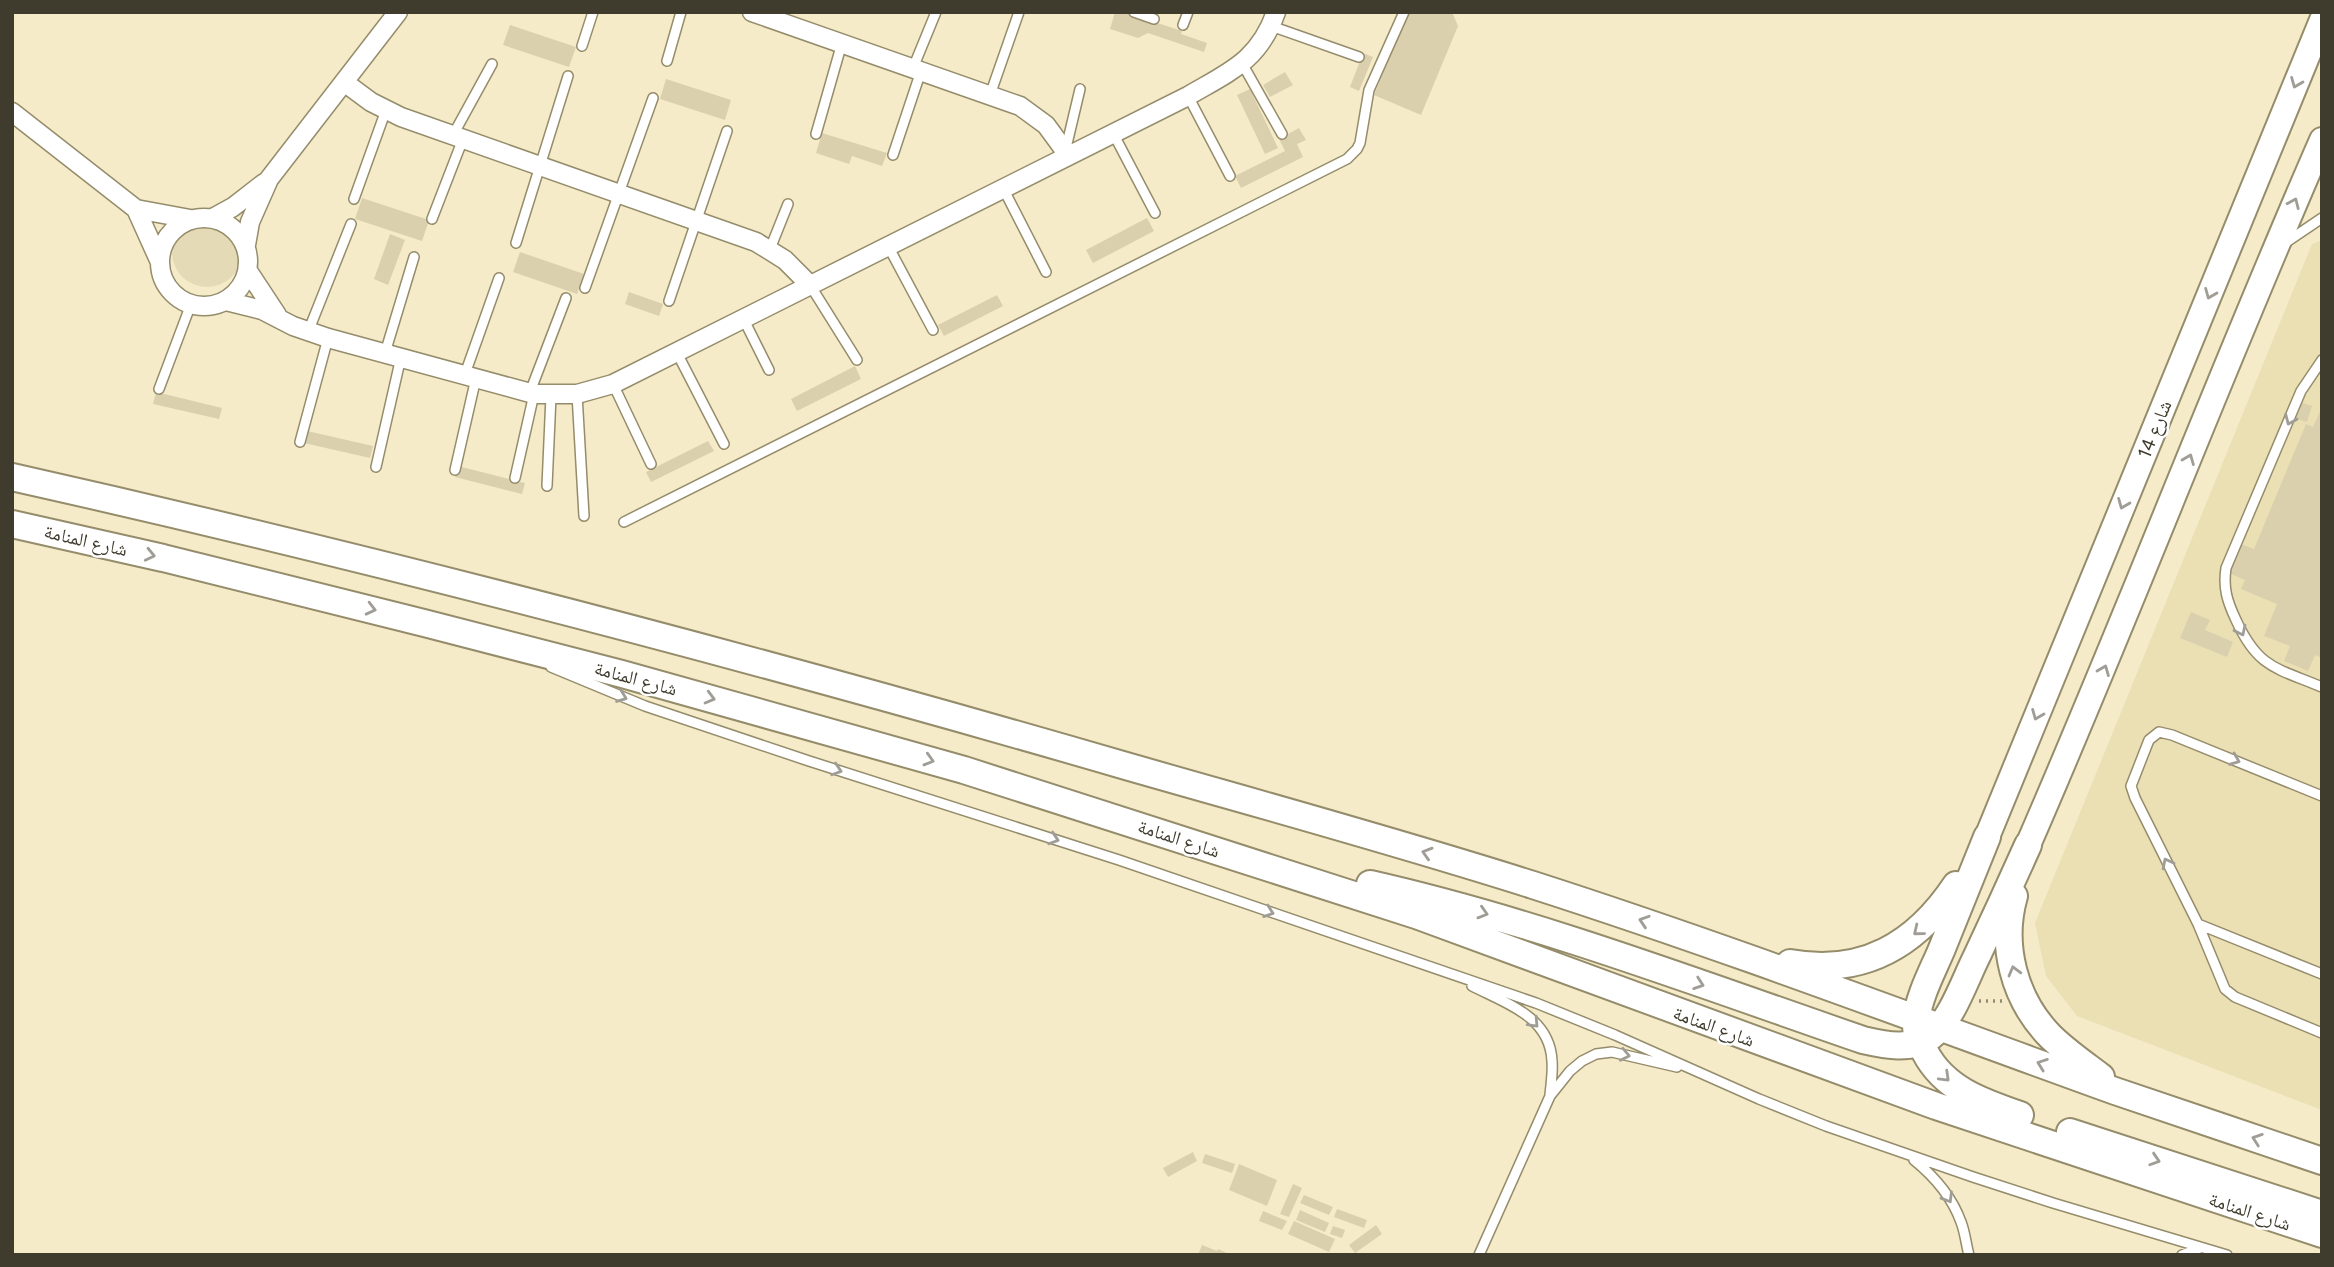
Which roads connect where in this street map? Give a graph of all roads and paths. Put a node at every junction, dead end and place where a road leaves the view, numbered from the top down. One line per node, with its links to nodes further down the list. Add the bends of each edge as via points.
1 (398, 12): 22 (street)
2 (593, 12): 15 (lane)
3 (681, 12): 17 (lane)
4 (936, 12): 20 (lane)
5 (1019, 12): 24 (lane)
6 (1134, 12): 11 (lane)
7 (1188, 12): 13 (lane)
8 (1404, 12): 92 (lane, via 1369,90 1357,149 1341,163)
9 (758, 13): 14 (street)
10 (1274, 16): 16 (lane); 19 (street, via 1254,54)
11 (1154, 19)
12 (2322, 20): 97 (main road, شارع 14, one-way to 97)
13 (1183, 24)
14 (842, 43): 20 (street); 31 (lane)
15 (582, 46)
16 (1359, 57)
17 (667, 61)
18 (492, 64): 33 (lane)
19 (1242, 65): 25 (street); 32 (lane)
20 (917, 69): 24 (street); 36 (lane)
21 (568, 76): 37 (lane)
22 (344, 82): 27 (street); 39 (street)
23 (1080, 89): 35 (lane)
24 (990, 94): 35 (street, via 1029,112 1046,125)
25 (1188, 96): 30 (street); 38 (lane)
26 (653, 97): 41 (lane)
27 (386, 110): 33 (street); 42 (lane)
28 (12, 112): 44 (street)
29 (727, 131): 50 (lane)
30 (1113, 133): 35 (street); 45 (lane)
31 (816, 134)
32 (1282, 134)
33 (458, 137): 37 (street); 49 (lane)
34 (2322, 140): 56 (main road, one-way to 34)
35 (1066, 152): 40 (street)
36 (892, 155)
37 (540, 165): 41 (street); 52 (lane)
38 (1230, 176)
39 (269, 178): 46 (street); 53 (street, via 250,222)
40 (1003, 188): 54 (street); 60 (lane)
41 (619, 193): 50 (street); 63 (lane)
42 (354, 199)
43 (788, 204): 55 (lane)
44 (136, 209): 48 (street); 58 (street)
45 (1155, 212)
46 (213, 218): 48 (street); 53 (street, via 227,223)
47 (2322, 218): 56 (lane)
48 (190, 219): 58 (street, via 168,235)
49 (432, 219)
50 (696, 220): 55 (street); 66 (lane)
51 (351, 224): 71 (lane)
52 (516, 243)
53 (246, 245): 59 (street)
54 (888, 246): 62 (street); 70 (lane)
55 (770, 249): 62 (street)
56 (2273, 253): 98 (main road, one-way to 56)
57 (414, 257): 74 (lane)
58 (159, 260): 67 (street, via 167,288)
59 (248, 271): 65 (street, via 240,288); 68 (street)
60 (1046, 272)
61 (499, 278): 78 (lane)
62 (810, 285): 69 (street); 75 (lane)
63 (586, 288)
64 (566, 298): 81 (lane)
65 (226, 301): 67 (street, via 209,306); 68 (street)
66 (669, 301)
67 (191, 304): 80 (lane)
68 (279, 318): 71 (street)
69 (743, 318): 73 (street); 77 (lane)
70 (933, 330)
71 (308, 332): 72 (street)
72 (328, 338): 74 (street); 83 (lane)
73 (676, 352): 79 (street); 84 (lane)
74 (393, 355): 78 (street); 86 (lane)
75 (857, 360)
76 (2322, 360): 95 (lane, one-way to 95, via 2301,391 2224,582 2225,597 2251,649 2271,666)
77 (769, 370)
78 (471, 376): 81 (street); 87 (lane)
79 (612, 384): 82 (street); 85 (lane)
80 (159, 389)
81 (539, 394): 82 (street); 89 (lane); 90 (lane)
82 (577, 394): 91 (lane)
83 (300, 442)
84 (724, 444)
85 (651, 464)
86 (376, 467)
87 (455, 470)
88 (12, 477): 101 (main road, one-way to 88, via 1357,831 984,725 455,584)
89 (515, 478)
90 (547, 486)
91 (584, 516)
92 (624, 522)
93 (12, 524): 94 (main road, شارع المنامة, one-way to 94)
94 (516, 647): 99 (main road, شارع المنامة, one-way to 99, via 964,770); 103 (lane, one-way to 103, via 557,670 645,706)
95 (2322, 687)
96 (2322, 796): 100 (lane, one-way to 96, via 2135,799 2132,786 2149,740 2159,732 2172,734)
97 (1987, 837): 101 (main road, one-way to 101, via 1929,921 1902,943 1871,958 1801,965); 104 (main road, via 1929,979)
98 (2028, 845): 104 (main road, via 1959,995); 107 (main road, one-way to 98, via 2046,1032 2015,976 2009,922)
99 (1249, 861): 104 (main road, one-way to 104, via 1358,881 1474,910 1876,1043 1891,1046); 112 (main road, شارع المنامة, via 1416,915 1936,1106)
100 (2198, 924): 102 (lane); 105 (lane, via 2225,989)
101 (1695, 938): 104 (main road)
102 (2322, 974)
103 (1456, 975): 106 (lane, via 1548,1008); 108 (lane, one-way to 108, via 1518,1008 1542,1030 1552,1060)
104 (1925, 1029): 107 (main road, one-way to 104); 111 (main road, one-way to 111, via 1929,1061 1957,1089 1974,1098)
105 (2322, 1033)
106 (1693, 1070): 108 (lane, one-way to 106, via 1570,1071 1596,1054 1627,1054); 109 (lane, via 1826,1126)
107 (2121, 1093): 110 (main road, one-way to 107)
108 (1550, 1096): 114 (lane)
109 (1908, 1154): 113 (lane); 115 (lane, one-way to 115, via 1948,1196)
110 (2322, 1161)
111 (2322, 1214)
112 (2322, 1234)
113 (2201, 1248): 116 (lane); 117 (lane)
114 (1479, 1255)
115 (1969, 1255)
116 (2182, 1255)
117 (2227, 1255)

